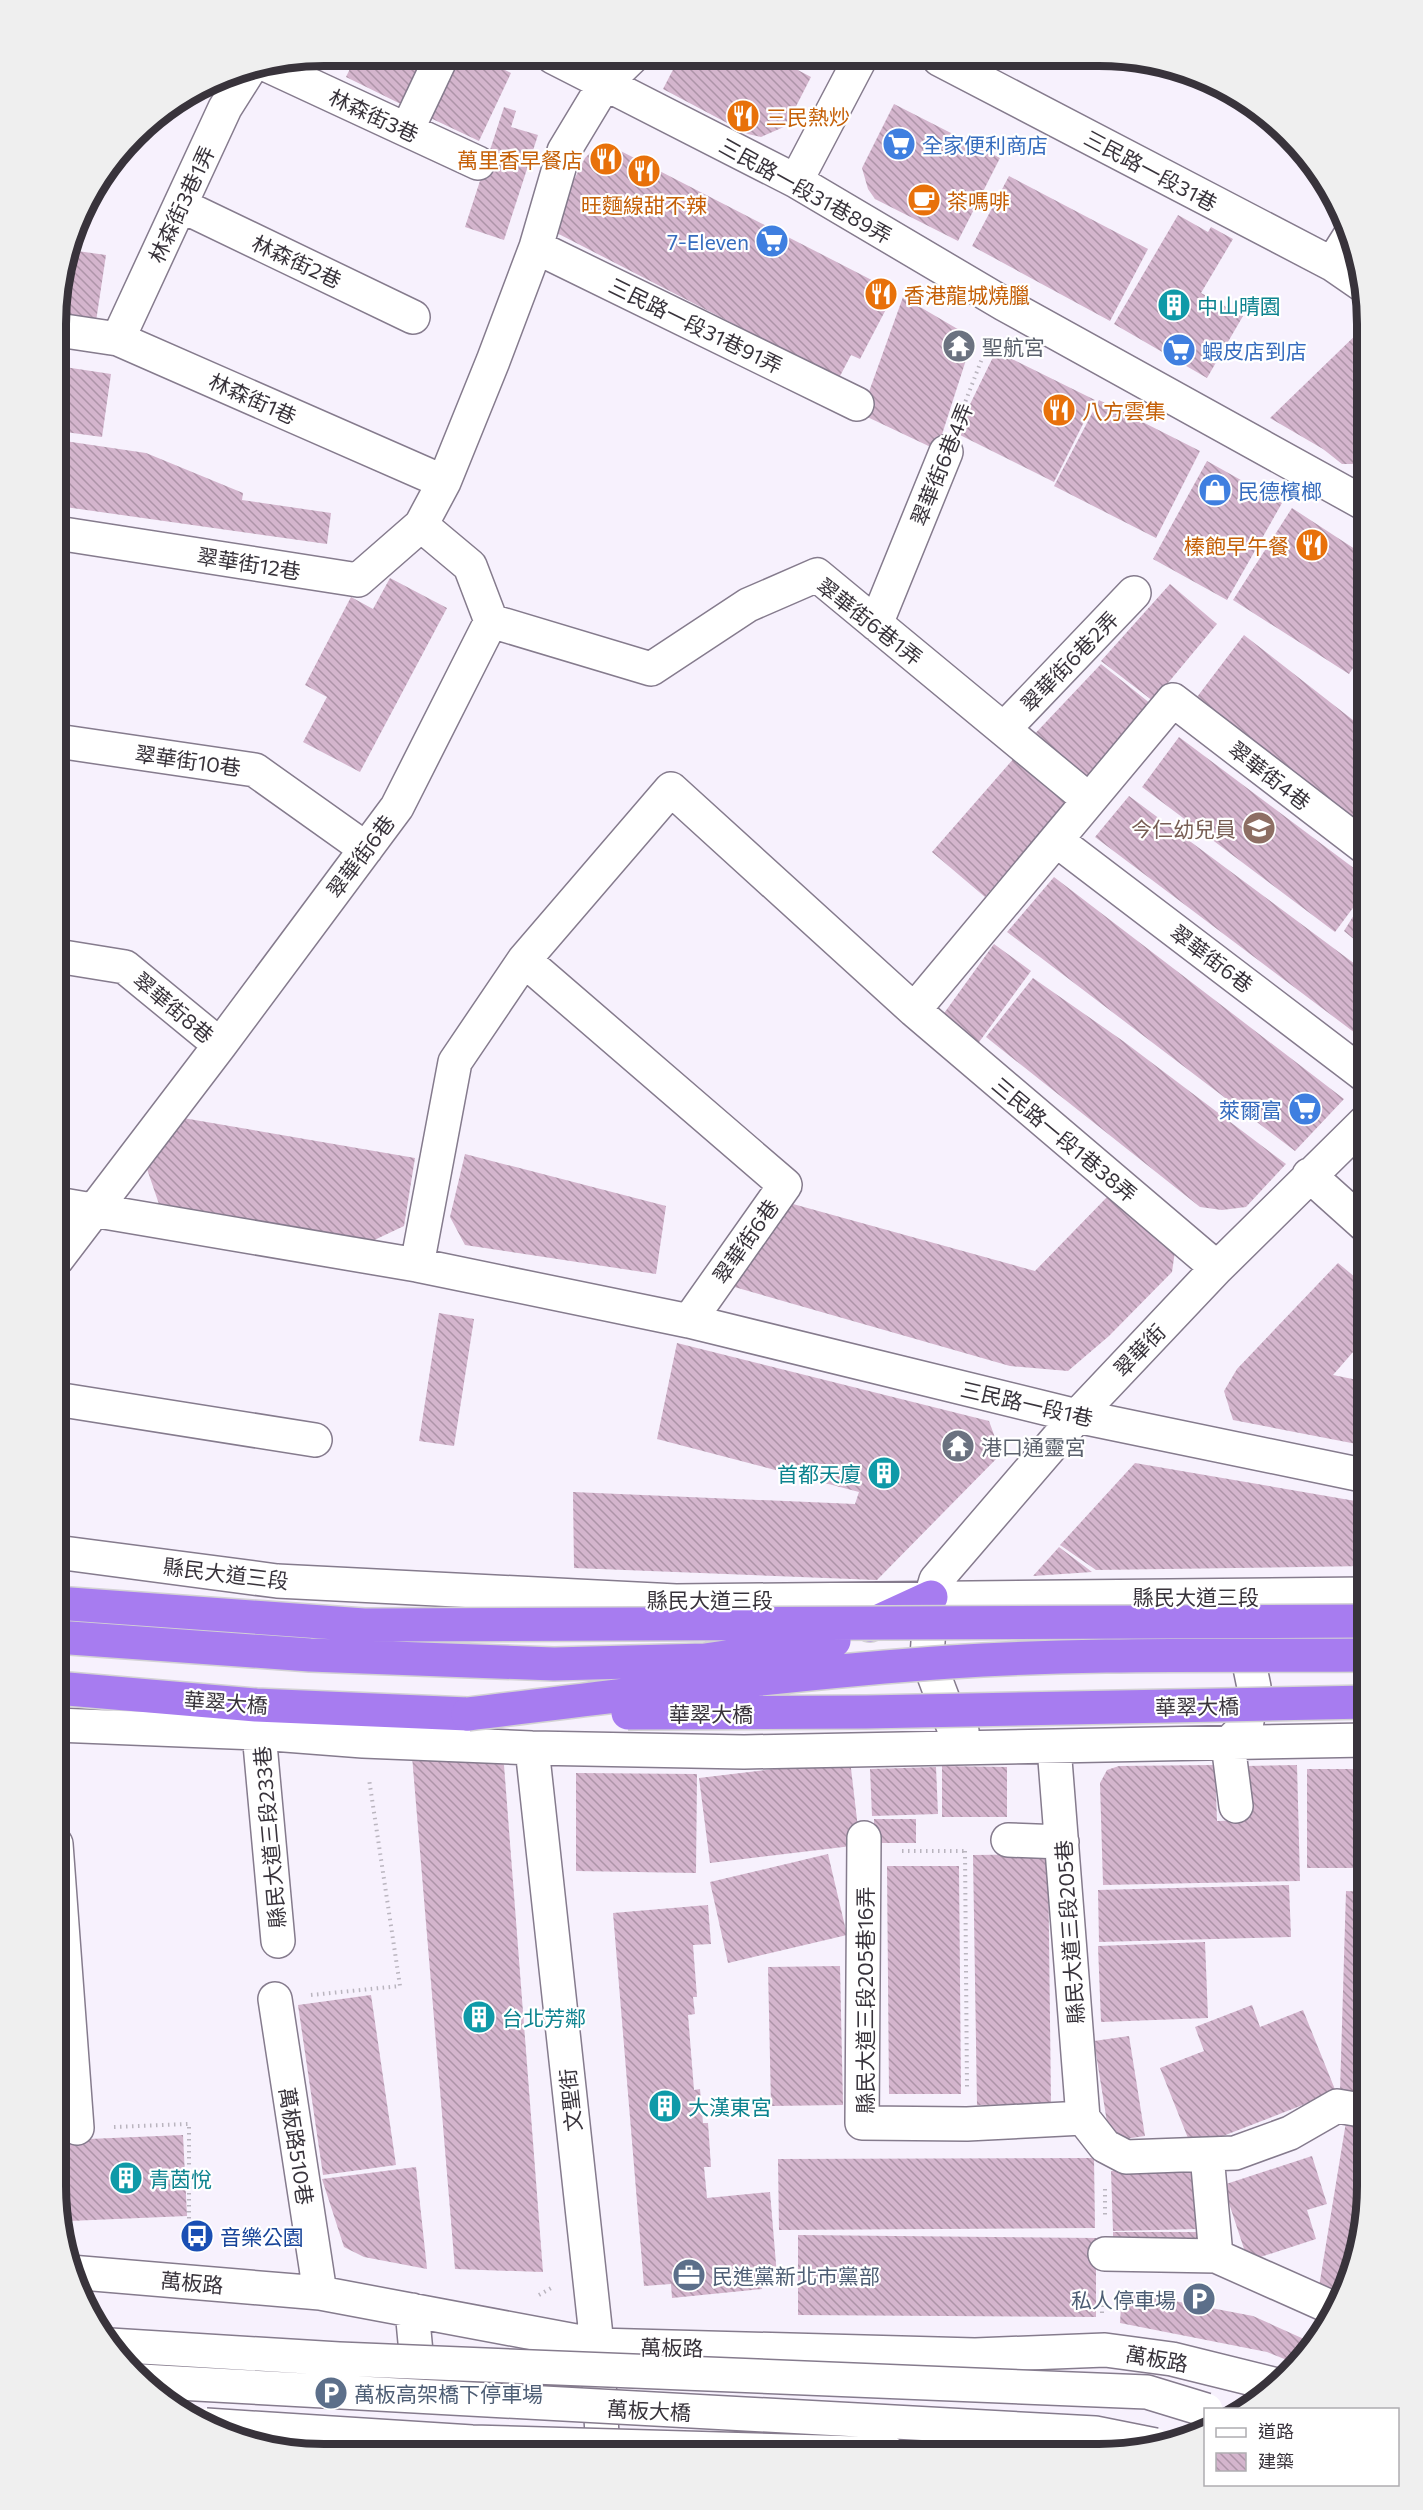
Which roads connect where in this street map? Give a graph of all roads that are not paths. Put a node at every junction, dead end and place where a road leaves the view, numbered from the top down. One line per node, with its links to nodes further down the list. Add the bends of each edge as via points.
1 (437, 66): 9 (street)
2 (571, 66): 8 (street, 三民路一段31巷89弄)
3 (623, 66): 8 (street)
4 (856, 66): 11 (street)
5 (952, 66): 15 (street, 三民路一段31巷)
6 (278, 70): 9 (street, 林森街3巷)
7 (243, 79): 12 (street, 林森街3巷1弄, via 225,108)
8 (605, 83): 11 (street, 三民路一段31巷89弄); 14 (street, via 564,151)
9 (407, 130): 10 (street, 林森街3巷)
10 (478, 163)
11 (796, 181): 23 (street, 三民路一段31巷89弄, via 1004,304)
12 (180, 205): 17 (street, 林森街2巷); 19 (street, 林森街3巷1弄)
13 (1344, 245): 15 (street)
14 (536, 247): 20 (street, 三民路一段31巷91弄); 22 (street)
15 (1332, 264): 16 (street, 三民路一段31巷)
16 (1353, 278)
17 (413, 316)
18 (66, 331): 19 (street, 林森街1巷)
19 (118, 339): 22 (street, 林森街1巷)
20 (857, 404)
21 (946, 452): 28 (street, 翠華街6巷4弄)
22 (444, 482): 24 (street)
23 (1357, 499)
24 (421, 525): 25 (street, 翠華街12巷, via 358,580); 27 (street, via 470,566)
25 (66, 534)
26 (1134, 593): 29 (street, 翠華街6巷2弄)
27 (491, 621): 28 (street, 翠華街6巷1弄, via 651,669 748,605 817,575); 34 (street, 翠華街6巷, via 397,807)
28 (876, 624): 29 (street, 翠華街6巷1弄)
29 (1004, 729): 31 (street, 翠華街6巷1弄)
30 (66, 742): 34 (street, 翠華街10巷, via 255,770)
31 (1089, 800): 32 (street); 33 (street, 翠華街4巷, via 1173,700)
32 (1056, 840): 37 (street); 39 (street, 翠華街6巷)
33 (1357, 841)
34 (366, 849): 38 (street, 翠華街6巷)
35 (66, 957): 38 (street, 翠華街8巷, via 125,966)
36 (524, 960): 37 (street, via 671,789); 46 (street, via 455,1062); 48 (street, 翠華街6巷, via 785,1185)
37 (914, 1010): 47 (street, 三民路一段1巷38弄)
38 (220, 1045): 43 (street, 翠華街6巷)
39 (1357, 1069)
40 (1357, 1129): 41 (street, 翠華街)
41 (1309, 1175): 44 (street); 47 (street, 翠華街)
42 (66, 1205): 43 (street)
43 (95, 1209): 45 (street, 翠華街6巷); 46 (street)
44 (1357, 1218)
45 (66, 1247)
46 (417, 1265): 48 (street)
47 (1217, 1268): 50 (street, 翠華街)
48 (689, 1321): 50 (street, 三民路一段1巷)
49 (66, 1401): 51 (street)
50 (1077, 1416): 52 (street, 三民路一段1巷); 56 (street, 翠華街, via 936,1580)
51 (315, 1440)
52 (1357, 1474)
53 (66, 1553): 56 (street, 縣民大道三段, via 277,1581 676,1601)
54 (1357, 1594): 55 (street, 縣民大道三段)
55 (1220, 1596): 56 (street, 縣民大道三段); 68 (street, via 1243,1634 1254,1687 1246,1726)
56 (931, 1597): 59 (highway, bridge, via 834,1641 705,1660 554,1664 310,1655); 70 (street, via 927,1657 953,1726)
57 (66, 1604): 58 (highway, bridge, via 364,1625)
58 (1357, 1621)
59 (66, 1638)
60 (1357, 1655): 64 (highway, bridge, via 952,1662 816,1672)
61 (66, 1689): 64 (highway, 華翠大橋, via 256,1705)
62 (66, 1697): 71 (street, via 463,1721)
63 (1357, 1702): 64 (highway, 華翠大橋, bridge, via 866,1712)
64 (468, 1714)
65 (66, 1725): 66 (street)
66 (259, 1733): 71 (street); 76 (street, 縣民大道三段233巷)
67 (1357, 1740): 68 (street)
68 (1228, 1744): 69 (street); 72 (street)
69 (1054, 1746): 70 (street); 74 (street, 縣民大道三段205巷)
70 (994, 1747): 71 (street, via 744,1752)
71 (543, 1748): 89 (street, 文聖街)
72 (1236, 1806)
73 (1008, 1840): 74 (street)
74 (1062, 1842): 80 (street, 縣民大道三段205巷)
75 (865, 1844): 80 (street, 縣民大道三段205巷16弄, via 862,2123 967,2124)
76 (278, 1941)
77 (66, 1979): 81 (street)
78 (275, 1999): 86 (street, 萬板路510巷)
79 (1357, 2109): 82 (street, via 1337,2106 1290,2133 1235,2153)
80 (1083, 2118): 82 (street, via 1105,2146 1126,2157)
81 (77, 2128)
82 (1208, 2155): 84 (street)
83 (1105, 2254): 84 (street)
84 (1216, 2256): 87 (street)
85 (81, 2273): 86 (street, 萬板路)
86 (320, 2293): 88 (street, 萬板路)
87 (1327, 2305)
88 (412, 2310): 89 (street, 萬板路); 92 (street)
89 (597, 2345): 91 (street, 萬板路); 99 (street, 文聖街)
90 (121, 2346): 95 (street, bridge, via 339,2359 1147,2392)
91 (850, 2350): 94 (street, 萬板路, via 975,2355 1105,2350 1172,2359); 100 (street)
92 (418, 2374)
93 (156, 2382): 97 (street, 萬板大橋, bridge, via 1095,2433)
94 (1266, 2382)
95 (1204, 2408)
96 (232, 2427): 98 (street, 萬板大橋, bridge)
97 (1137, 2441)
98 (542, 2444)
99 (602, 2444)
100 (855, 2444)

